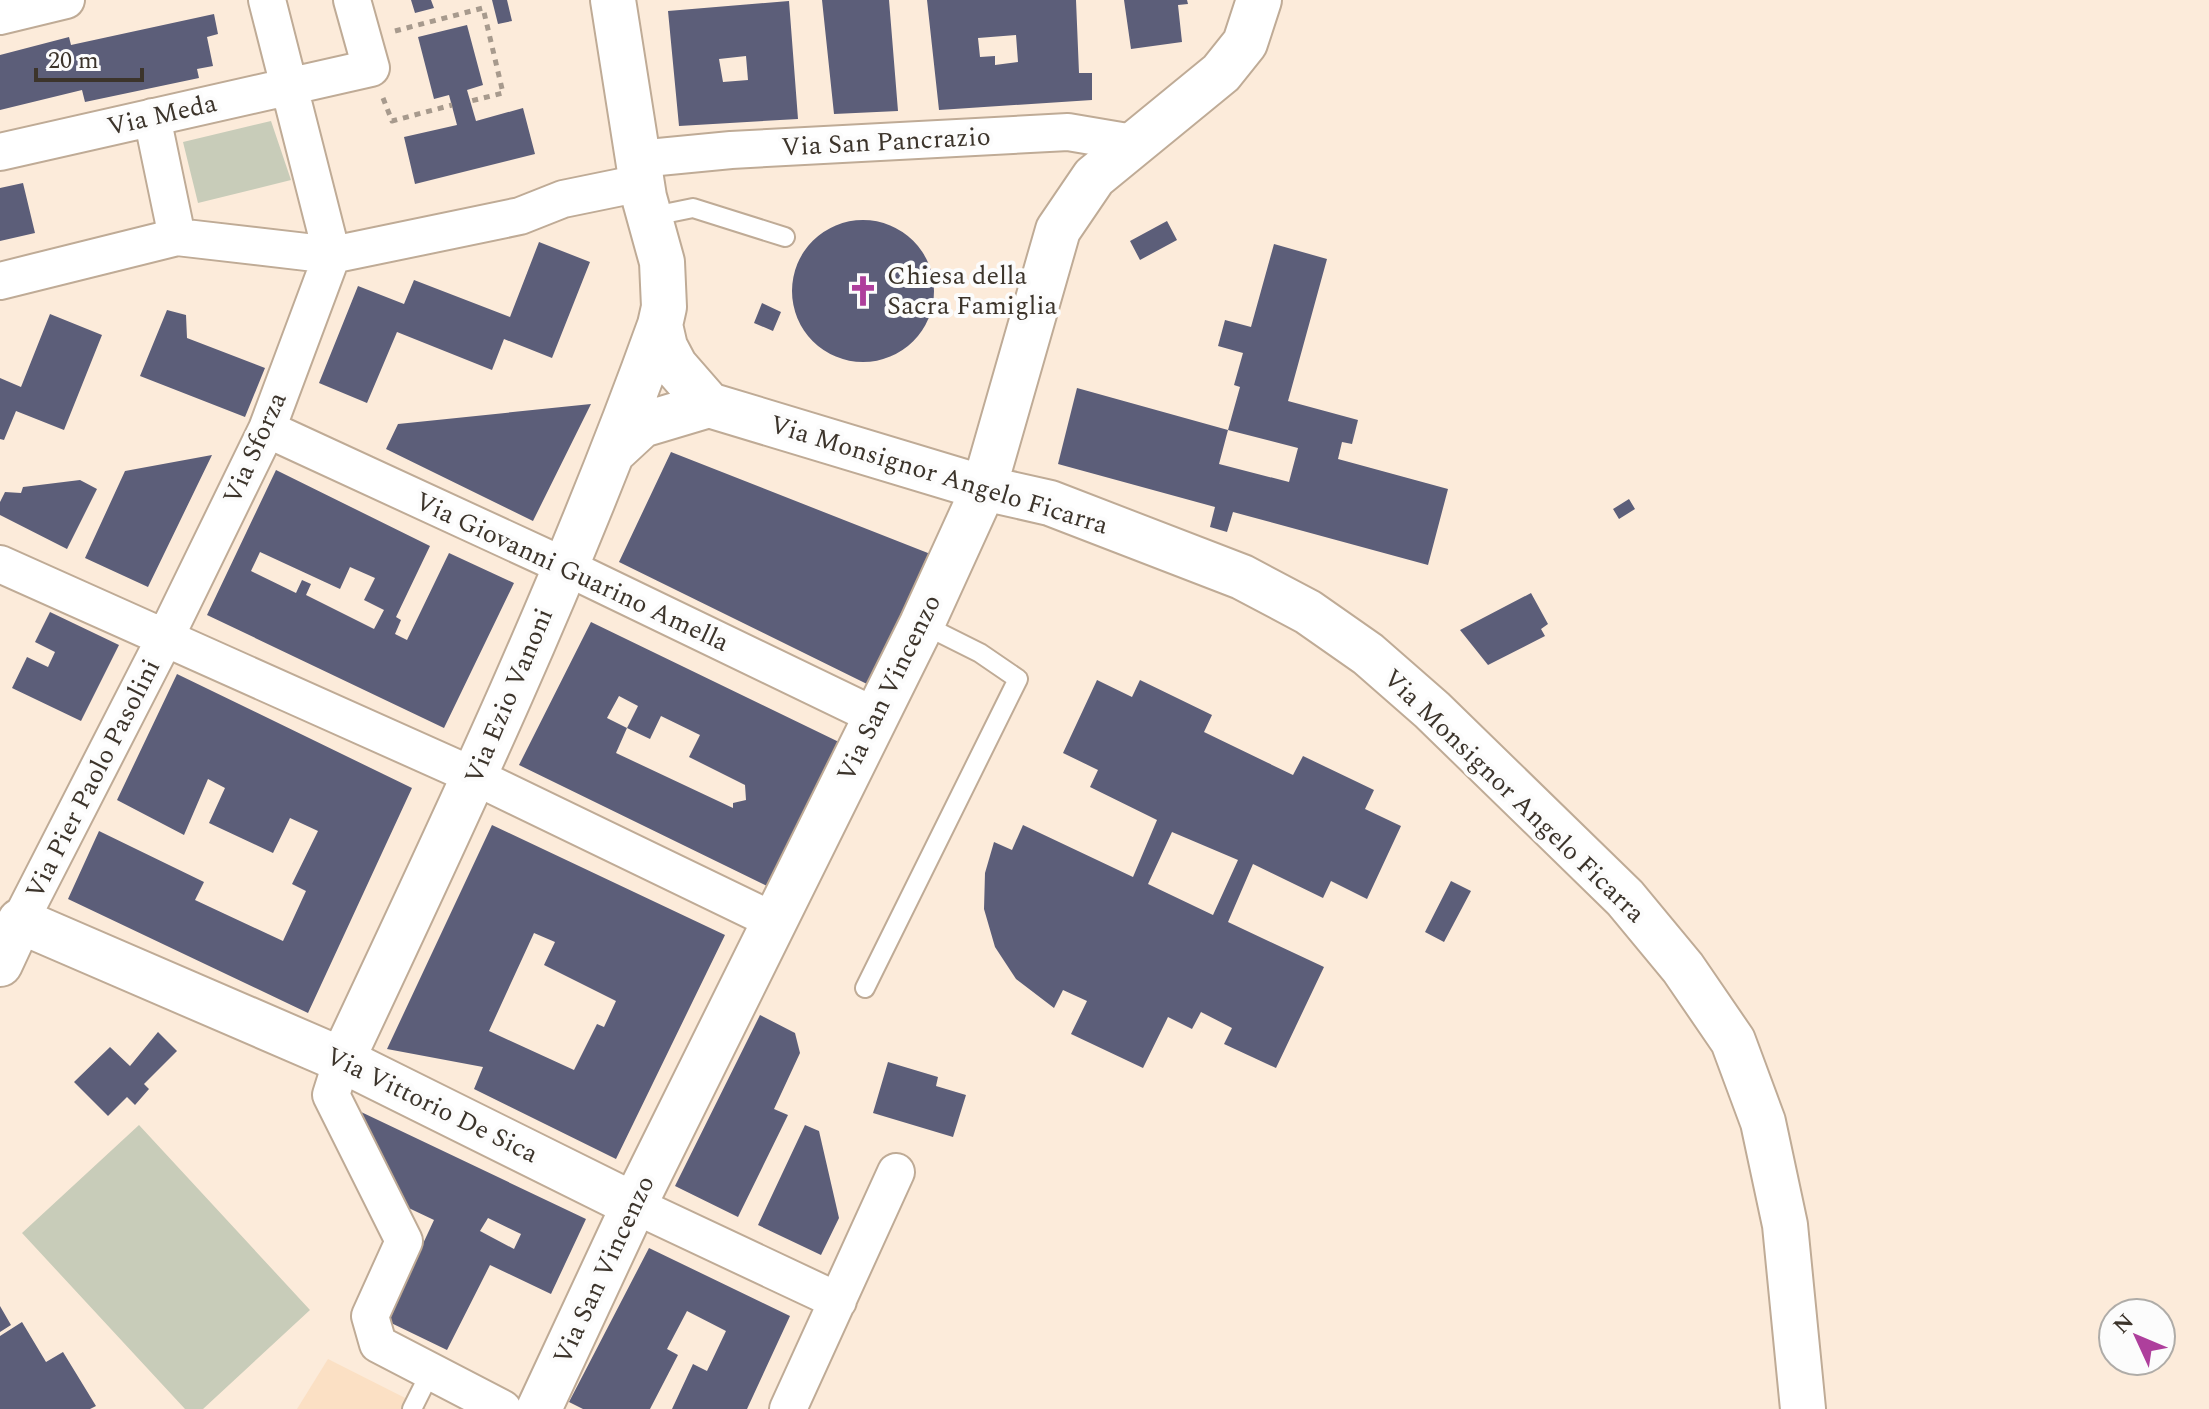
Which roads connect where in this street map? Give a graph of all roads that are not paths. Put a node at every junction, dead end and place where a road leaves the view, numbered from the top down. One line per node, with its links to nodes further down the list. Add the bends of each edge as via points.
1 (66, 0): 7 (street)
2 (267, 0): 8 (street)
3 (352, 0): 8 (street, Via Meda, via 367,53)
4 (613, 0): 5 (street); 12 (main road)
5 (621, 0)
6 (1259, 0): 10 (main road, Via San Vincenzo, via 1245,43 1221,73)
7 (0, 16)
8 (291, 86): 9 (street, Via Meda); 15 (street)
9 (152, 117): 11 (street, Via Meda); 13 (street)
10 (1133, 143): 12 (street, Via San Pancrazio, via 1068,132 731,150); 21 (main road, Via San Vincenzo, via 1094,177 1058,230)
11 (0, 152)
12 (644, 192): 14 (lane); 15 (street, Via San Pancrazio, via 580,219 520,216); 17 (main road, via 662,262)
13 (177, 237): 15 (street, Via San Pancrazio); 16 (street)
14 (785, 237)
15 (332, 255): 19 (street, Via Sforza)
16 (0, 281)
17 (660, 325): 18 (main road, via 675,366); 20 (main road, Via Ezio Vanoni)
18 (709, 405): 20 (main road, via 642,425); 21 (main road, Via Monsignor Angelo Ficarra)
19 (267, 429): 23 (street, Via Giovanni Guarino Amella); 25 (street, Via Sforza)
20 (615, 450): 23 (main road, Via Ezio Vanoni)
21 (984, 488): 24 (main road, Via San Vincenzo); 41 (main road, Via Monsignor Angelo Ficarra, via 1050,503 1242,577 1308,612 1368,654 1432,710 1625,898 1683,968 1733,1041 1763,1122 1785,1225)
22 (0, 564): 25 (street)
23 (564, 566): 26 (street, Via Giovanni Guarino Amella); 27 (main road, Via Ezio Vanoni)
24 (922, 624): 26 (main road, Via San Vincenzo); 31 (lane, via 1018,679)
25 (166, 636): 27 (street); 28 (street, Via Pier Paolo Pasolini)
26 (877, 717): 29 (main road, Via San Vincenzo)
27 (476, 777): 29 (street); 32 (main road, Via Ezio Vanoni)
28 (20, 921): 30 (main road, Via Pier Paolo Pasolini); 32 (main road, Via Vittorio De Sica)
29 (774, 921): 34 (main road, Via San Vincenzo)
30 (0, 964)
31 (865, 988)
32 (342, 1060): 34 (main road, Via Vittorio De Sica); 36 (street, via 331,1095 404,1241 370,1316 378,1344)
33 (896, 1172): 35 (street)
34 (634, 1205): 35 (street, Via Vittorio De Sica); 39 (main road, Via San Vincenzo)
35 (838, 1301): 40 (street)
36 (431, 1371): 37 (lane); 38 (street)
37 (412, 1409)
38 (503, 1409)
39 (539, 1409)
40 (788, 1409)
41 (1803, 1409)

